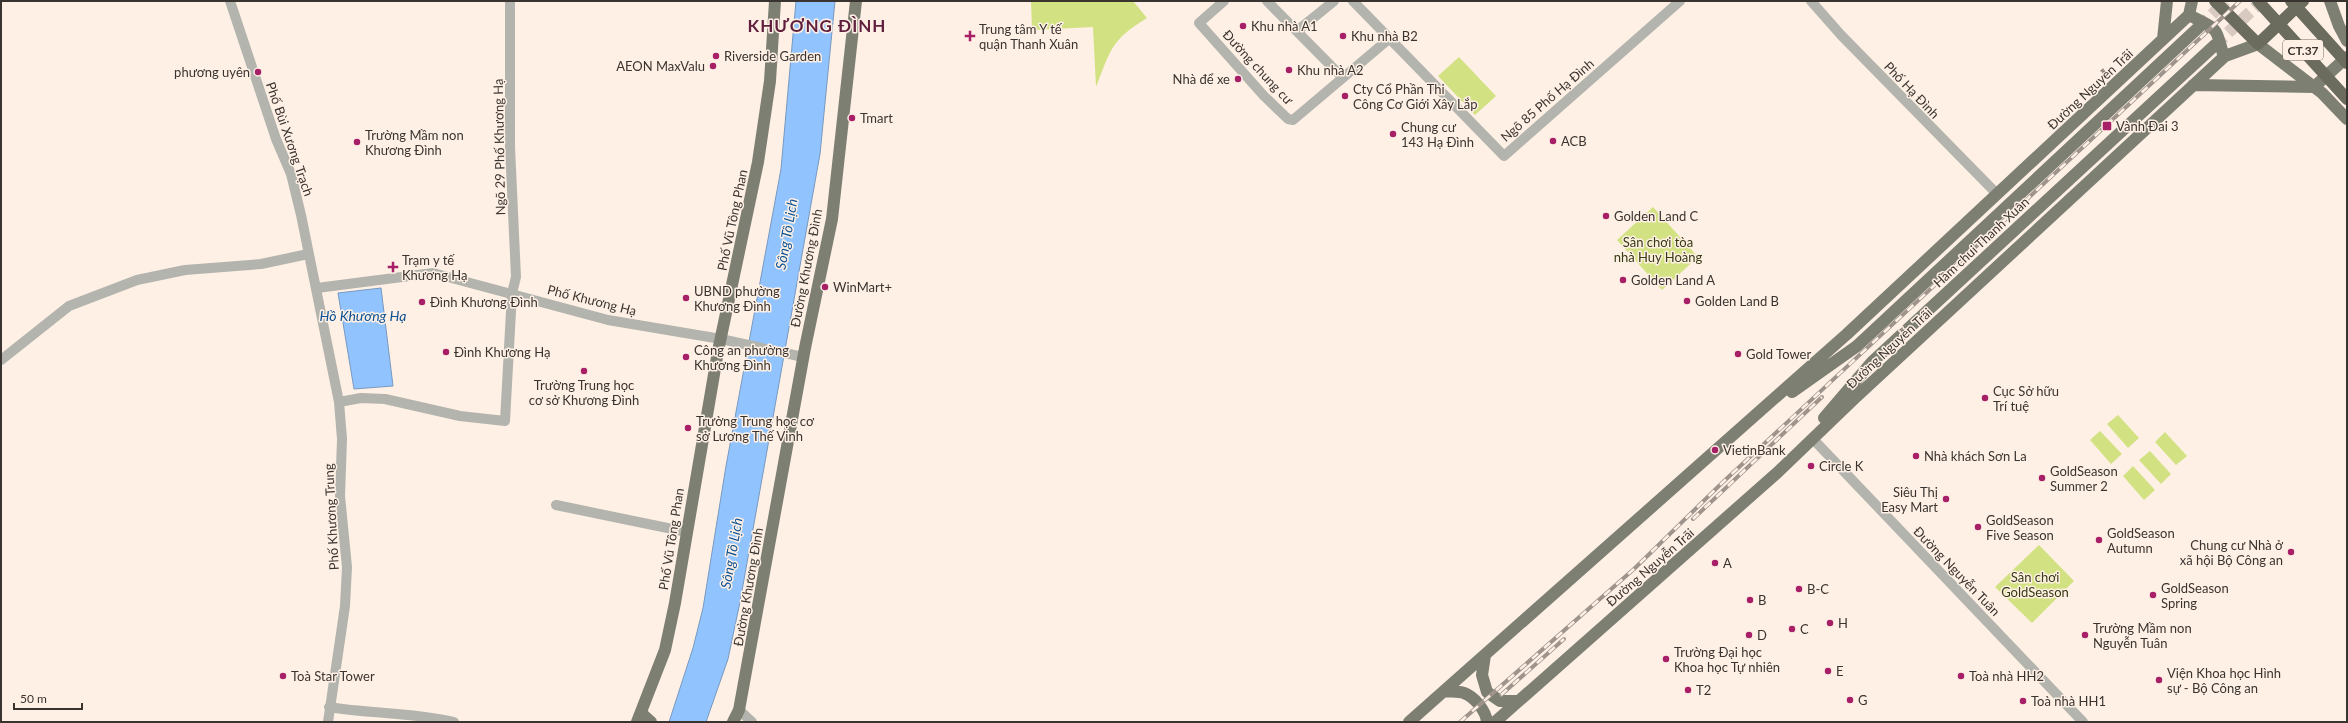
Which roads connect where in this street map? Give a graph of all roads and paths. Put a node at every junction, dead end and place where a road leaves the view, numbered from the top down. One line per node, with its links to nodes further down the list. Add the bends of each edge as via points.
1 (230, 1): 35 (street, Phố Bùi Xương Trạch, via 276,139 291,174)
2 (510, 1): 37 (street, Ngõ 29 Phố Khương Hạ, via 510,147 516,277)
3 (775, 1): 38 (main road, Phố Vũ Tông Phan, via 770,81 758,162)
4 (856, 1): 39 (main road, Đường Khương Đình, via 832,219)
5 (1224, 1): 29 (street, Đường chung cư, via 1200,23 1264,96 1288,119 1293,120)
6 (1267, 1): 20 (street)
7 (1334, 1): 20 (street)
8 (1353, 1): 21 (street, Ngõ 85 Phố Hạ Đình)
9 (1680, 1): 21 (street, Ngõ 85 Phố Hạ Đình, via 1504,156)
10 (1811, 1): 34 (street, Phố Hạ Đình)
11 (2166, 1): 22 (main road)
12 (2192, 1): 18 (main road)
13 (2215, 1): 24 (highway)
14 (2258, 1): 32 (highway, CT.37, bridge)
15 (2291, 1): 28 (highway, CT.37, bridge)
16 (2303, 1): 24 (highway, Đường Nguyễn Trãi)
17 (2330, 1): 23 (main road)
18 (2189, 15): 22 (main road, Đường Nguyễn Trãi); 26 (main road, via 2210,24 2219,35 2222,53)
19 (2199, 27): 42 (main road, Hầm chui Thanh Xuân, via 1857,346)
20 (1297, 31): 29 (street)
21 (1390, 38): 29 (street, Đường chung cư)
22 (2163, 40): 34 (main road, Đường Nguyễn Trãi)
23 (2347, 41)
24 (2258, 44): 26 (main road, Đường Nguyễn Trãi); 31 (main road)
25 (2215, 45): 44 (main road, Hầm chui Thanh Xuân, via 1872,362)
26 (2225, 56): 30 (main road, Đường Nguyễn Trãi)
27 (2347, 57): 31 (main road)
28 (2347, 63)
29 (1343, 78)
30 (2193, 85): 31 (main road); 43 (main road, Đường Nguyễn Trãi)
31 (2314, 87): 33 (main road)
32 (2347, 99)
33 (2347, 119)
34 (1997, 194): 42 (main road, Đường Nguyễn Trãi, via 1847,334)
35 (308, 254): 36 (street, Phố Bùi Xương Trạch); 40 (street, via 260,264 185,270 137,280 69,306)
36 (317, 288): 37 (street, Phố Khương Hạ, via 433,273); 41 (street, Phố Khương Trung)
37 (512, 293): 38 (street, Phố Khương Hạ, via 608,320); 41 (street, Ngõ 29 Phố Khương Hạ, via 505,421 460,416 385,399 361,398)
38 (721, 339): 39 (street, Phố Khương Hạ); 46 (main road, Phố Vũ Tông Phan)
39 (798, 356): 51 (main road, Đường Khương Đình)
40 (1, 360)
41 (339, 402): 50 (street, Phố Khương Trung, via 342,439 340,496 347,567 345,606)
42 (1740, 429): 47 (main road, Đường Nguyễn Trãi)
43 (1813, 439): 44 (main road, Đường Nguyễn Trãi); 61 (street, Đường Nguyễn Tuân)
44 (1778, 472): 49 (main road, Đường Nguyễn Trãi)
45 (556, 505): 46 (street)
46 (687, 532): 52 (main road, Phố Vũ Tông Phan, via 665,650)
47 (1485, 655): 48 (main road, Đường Nguyễn Trãi); 49 (main road, via 1482,675 1487,692 1500,701)
48 (1444, 691): 58 (main road, Đường Nguyễn Trãi); 59 (main road, via 1464,693 1474,699 1485,713)
49 (1519, 701): 60 (main road, Đường Nguyễn Trãi)
50 (329, 707): 53 (street, Phố Khương Trung); 54 (street)
51 (740, 710): 56 (main road); 57 (street)
52 (639, 717): 55 (main road)
53 (328, 722)
54 (454, 722)
55 (652, 722)
56 (733, 722)
57 (752, 722)
58 (1409, 722)
59 (1487, 722)
60 (1495, 722)
61 (2083, 722)

